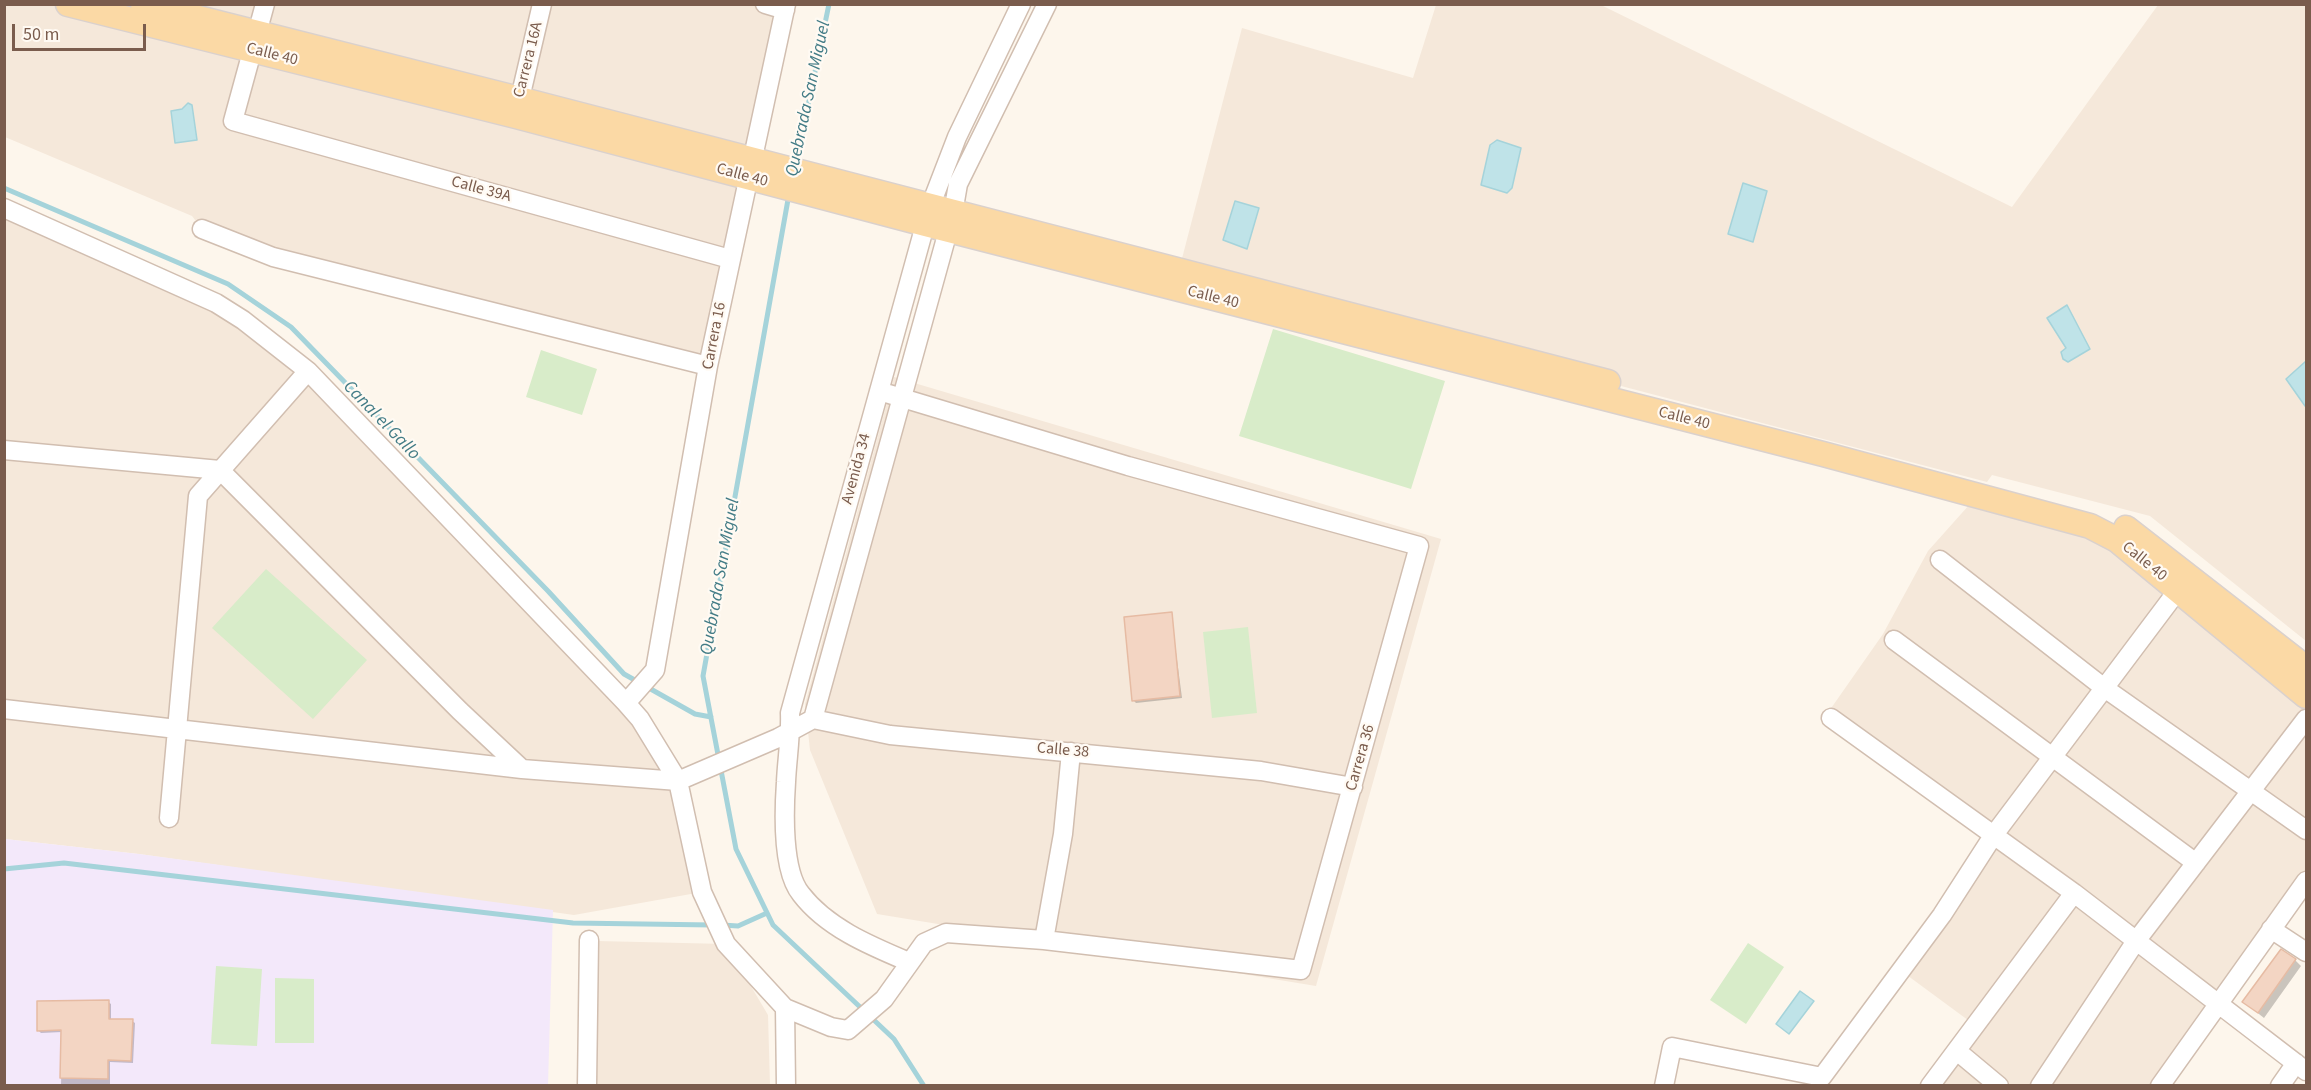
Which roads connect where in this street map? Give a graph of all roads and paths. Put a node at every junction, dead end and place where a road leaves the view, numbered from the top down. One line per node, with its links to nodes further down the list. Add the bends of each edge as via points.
1 (68, 4): 9 (main road, Calle 40)
2 (144, 4): 9 (main road, Calle 40)
3 (265, 4): 9 (street)
4 (542, 4): 10 (street, Carrera 16A)
5 (765, 4): 8 (street)
6 (1022, 4): 13 (street, Avenida 34, via 957,137)
7 (1047, 4): 14 (street, Avenida 34, via 958,184)
8 (785, 7): 11 (street, Carrera 16)
9 (255, 41): 10 (main road, Calle 40); 16 (street, Calle 39A, via 232,121)
10 (517, 107): 11 (main road, Calle 40)
11 (759, 171): 13 (main road, Calle 40); 16 (street, Carrera 16)
12 (4, 208): 18 (street, via 216,303)
13 (927, 216): 14 (main road, Calle 40); 19 (street, Avenida 34)
14 (951, 221): 20 (street, Avenida 34); 21 (main road, Calle 40)
15 (202, 229): 17 (street, via 273,257)
16 (730, 259): 17 (street, Carrera 16)
17 (708, 366): 30 (street, Carrera 16, via 655,670)
18 (308, 371): 23 (street); 30 (street)
19 (879, 391): 20 (street); 36 (street, Avenida 34)
20 (900, 399): 33 (street, Avenida 34); 41 (street, Carrera 36, via 1419,546)
21 (1826, 446): 25 (main road, Calle 40, via 2090,526 2117,540); 27 (main road, Calle 40, via 2094,512 2136,535)
22 (4, 450): 23 (street)
23 (220, 470): 35 (street, via 198,496); 39 (street)
24 (1940, 560): 28 (street)
25 (2178, 590): 28 (street); 29 (main road, Calle 40)
26 (1894, 640): 38 (street)
27 (2307, 668)
28 (2103, 687): 38 (street); 42 (street)
29 (2307, 696)
30 (631, 697): 40 (street, via 640,719)
31 (4, 709): 35 (street)
32 (1831, 718): 45 (street)
33 (813, 719): 36 (street); 37 (street, Calle 38, via 890,735)
34 (2307, 719): 42 (street)
35 (177, 730): 39 (street); 43 (street)
36 (784, 734): 40 (street); 54 (street, Avenida 34, via 786,853 799,893 833,924)
37 (1071, 752): 41 (street, Calle 38, via 1261,771); 51 (street, via 1063,834)
38 (2053, 756): 45 (street); 46 (street)
39 (522, 769): 40 (street)
40 (684, 779): 56 (street, via 705,897 724,940)
41 (1353, 787): 51 (street, Carrera 36, via 1301,970)
42 (2252, 790): 44 (street); 46 (street)
43 (169, 818)
44 (2307, 830)
45 (1993, 836): 48 (street); 61 (street, via 1942,915 1822,1077 1672,1047)
46 (2196, 863): 52 (street)
47 (2307, 881): 49 (street)
48 (2074, 893): 52 (street); 57 (street)
49 (2271, 929): 53 (street); 55 (street)
50 (589, 940): 59 (street)
51 (1044, 940): 54 (street, via 946,933 924,944)
52 (2136, 941): 55 (street); 64 (street)
53 (2307, 952)
54 (909, 962): 56 (street, via 884,999 848,1030)
55 (2218, 1004): 58 (street); 65 (street)
56 (785, 1008): 60 (street)
57 (1957, 1051): 62 (street); 63 (street)
58 (2301, 1067): 66 (street)
59 (587, 1086)
60 (786, 1086)
61 (1664, 1086)
62 (1930, 1086)
63 (1999, 1086)
64 (2040, 1086)
65 (2160, 1086)
66 (2280, 1086)

